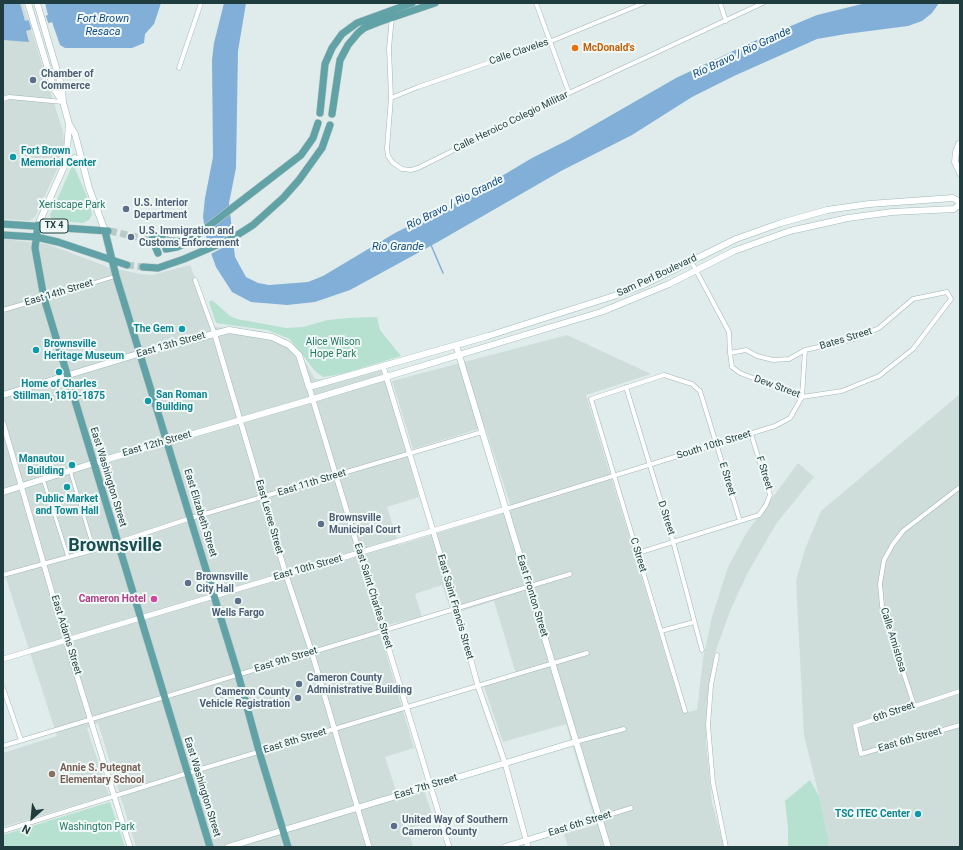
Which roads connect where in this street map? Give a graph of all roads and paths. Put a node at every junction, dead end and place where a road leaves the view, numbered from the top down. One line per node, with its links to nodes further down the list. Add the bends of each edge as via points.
1 (28, 3): 18 (main road, via 54,89)
2 (37, 3): 18 (main road, via 62,88)
3 (201, 3): 14 (street)
4 (412, 3): 10 (main road)
5 (435, 3): 11 (main road)
6 (536, 3): 13 (street)
7 (644, 3): 13 (street, Calle Claveles)
8 (720, 3): 12 (street)
9 (763, 3): 12 (street, Calle Heroico Colegio Militar)
10 (403, 4): 19 (main road, via 348,28 336,40 325,64)
11 (392, 17): 16 (street, Calle Heroico Colegio Militar, via 389,48); 20 (main road, via 364,28 344,51 336,73)
12 (726, 21): 15 (street, Calle Heroico Colegio Militar)
13 (549, 42): 15 (street); 16 (street, Calle Claveles)
14 (179, 68)
15 (569, 94): 16 (street, Calle Heroico Colegio Militar, via 411,170 402,169 388,156)
16 (392, 98)
17 (3, 99): 18 (street, via 9,97)
18 (63, 102): 22 (main road)
19 (320, 113)
20 (332, 114)
21 (318, 123): 36 (main road, via 309,146 284,168 188,242)
22 (68, 124): 25 (main road); 26 (main road, via 75,134)
23 (330, 125): 40 (main road, via 322,148 299,180 252,225 231,239 187,258 158,268)
24 (960, 144): 27 (main road, via 955,162)
25 (66, 162): 26 (main road, via 75,158); 31 (main road)
26 (83, 163): 32 (main road, via 89,188)
27 (960, 173)
28 (960, 203): 29 (main road, Sam Perl Boulevard, via 953,198 869,204 827,210); 33 (main road, Sam Perl Boulevard, via 954,209 892,212 848,218)
29 (788, 221): 33 (main road); 37 (main road, Sam Perl Boulevard, via 736,239)
30 (3, 224): 31 (main road, TX 4)
31 (38, 225): 32 (main road, TX 4); 35 (main road, East Washington Street)
32 (108, 231): 38 (main road, East Elizabeth Street)
33 (790, 231): 41 (main road, Sam Perl Boulevard, via 734,251)
34 (3, 235): 35 (main road, TX 4)
35 (36, 237): 38 (main road, TX 4, via 86,250); 44 (main road, East Washington Street, via 35,248)
36 (164, 245): 36 (main road, via 151,240)
37 (690, 260): 41 (street, Dew Street); 49 (main road, Sam Perl Boulevard, via 643,285 617,295)
38 (112, 261): 39 (main road); 42 (main road, East Elizabeth Street)
39 (127, 265)
40 (143, 267)
41 (696, 272): 52 (street, Dew Street, via 729,332); 53 (main road, Sam Perl Boulevard, via 601,312)
42 (116, 276): 44 (street, East 14th Street); 51 (main road, East Elizabeth Street)
43 (195, 280): 47 (street, East Levee Street)
44 (44, 298): 46 (street, East 14th Street); 55 (main road, East Washington Street)
45 (951, 299): 50 (street, Bates Street, via 947,292 913,299 888,323 874,331 854,339); 60 (street, Dew Street, via 913,349 880,376 842,391)
46 (3, 310)
47 (214, 332): 48 (main road, East 13th Street, via 229,330); 51 (main road, East 13th Street); 62 (street, East Levee Street)
48 (272, 337): 57 (main road, East Saint Charles Street, via 289,345 299,355)
49 (456, 345): 53 (main road, East Fronton Street); 54 (main road, Sam Perl Boulevard)
50 (804, 350): 52 (street, Bates Street, via 790,359 773,360 746,350); 60 (street)
51 (140, 353): 55 (main road, East 13th Street); 66 (main road, East Elizabeth Street)
52 (730, 353): 60 (street, Dew Street, via 732,367 740,373)
53 (459, 355): 56 (main road, Sam Perl Boulevard); 64 (main road, East Fronton Street)
54 (383, 366): 56 (street, East Saint Francis Street); 57 (main road, Sam Perl Boulevard)
55 (67, 375): 59 (main road, East 13th Street); 69 (main road, East Washington Street)
56 (386, 377): 61 (main road, Sam Perl Boulevard); 68 (street, East Saint Francis Street)
57 (309, 387): 61 (street, East Saint Charles Street)
58 (626, 387): 67 (street, E Street, via 664,375 692,384 700,391); 70 (street, D Street); 73 (street, C Street, via 591,399)
59 (3, 395)
60 (802, 397): 65 (street, South 10th Street, via 790,418)
61 (313, 400): 62 (main road, East 12th Street); 72 (street, East Saint Charles Street)
62 (241, 419): 66 (main road, East 12th Street); 78 (street, East Levee Street)
63 (3, 423): 75 (street, East Adams Street)
64 (482, 432): 68 (street, East 11th Street); 79 (main road, East Fronton Street)
65 (752, 434): 67 (street, South 10th Street); 81 (street, F Street, via 770,495 759,515)
66 (168, 441): 69 (main road, East 12th Street); 80 (main road, East Elizabeth Street)
67 (716, 444): 70 (street, South 10th Street); 81 (street, E Street)
68 (409, 454): 72 (street, East 11th Street); 82 (street, East Saint Francis Street)
69 (94, 463): 71 (main road, East 12th Street); 84 (main road, East Washington Street)
70 (649, 465): 73 (street, South 10th Street); 83 (street, D Street)
71 (70, 470): 74 (main road, East 12th Street); 85 (street)
72 (336, 476): 78 (street, East 11th Street); 86 (street, East Saint Charles Street)
73 (614, 477): 79 (street, East 10th Street); 87 (street, C Street)
74 (43, 478): 75 (main road, East 12th Street); 88 (street)
75 (21, 486): 77 (main road, East 12th Street); 89 (street, East Adams Street)
76 (960, 487): 112 (street, Calle Amistosa, via 903,531 884,560 880,584 882,606)
77 (3, 492)
78 (264, 497): 80 (street, East 11th Street); 92 (street, East Levee Street)
79 (506, 509): 82 (street, East 10th Street); 93 (main road, East Fronton Street)
80 (191, 518): 84 (street, East 11th Street); 94 (main road, East Elizabeth Street)
81 (740, 521): 83 (street, F Street)
82 (432, 530): 86 (street, East 10th Street); 95 (street, East Saint Francis Street)
83 (673, 541): 87 (street, F Street); 97 (street, D Street)
84 (118, 542): 85 (street, East 11th Street); 96 (main road, East Washington Street)
85 (94, 550): 88 (street, East 11th Street)
86 (360, 552): 92 (street, East 10th Street); 98 (street, East Saint Charles Street)
87 (638, 553): 99 (street, C Street)
88 (68, 557): 89 (street, East 11th Street)
89 (45, 563): 91 (street, East 11th Street); 100 (street, East Adams Street)
90 (570, 574): 93 (street, East 9th Street)
91 (3, 575)
92 (286, 575): 94 (street, East 10th Street); 102 (street, East Levee Street)
93 (529, 587): 95 (street, East 9th Street); 106 (main road, East Fronton Street)
94 (214, 595): 96 (street, East 10th Street); 107 (main road, East Elizabeth Street)
95 (457, 610): 98 (street, East 9th Street); 108 (street, East Saint Francis Street)
96 (140, 618): 100 (street, East 10th Street); 111 (main road, East Washington Street)
97 (694, 622): 99 (street); 101 (street, D Street)
98 (383, 630): 102 (street, East 9th Street); 113 (street, East Saint Charles Street)
99 (661, 631): 114 (street, C Street)
100 (66, 641): 105 (street, East 10th Street); 115 (street, East Adams Street)
101 (702, 650)
102 (312, 652): 107 (street, East 9th Street); 117 (street, East Levee Street)
103 (587, 653): 106 (street, East 8th Street)
104 (717, 655): 142 (street, via 711,685 708,725 713,783)
105 (3, 659)
106 (553, 664): 108 (street, East 8th Street); 120 (main road, East Fronton Street)
107 (238, 674): 111 (street, East 9th Street); 122 (main road, East Elizabeth Street)
108 (478, 686): 113 (street, East 8th Street); 124 (street, East Saint Francis Street)
109 (3, 688): 119 (street)
110 (960, 691): 112 (street, 6th Street)
111 (163, 697): 115 (street, East 9th Street); 125 (main road, East Washington Street)
112 (914, 705): 123 (street, 6th Street, via 855,726)
113 (406, 706): 117 (street, East 8th Street); 126 (street, East Saint Charles Street)
114 (685, 711)
115 (92, 720): 119 (street, East 9th Street); 127 (street, East Adams Street)
116 (960, 725): 123 (street, East 6th Street)
117 (334, 729): 122 (street, East 8th Street); 128 (street, East Levee Street)
118 (624, 729): 120 (street, East 7th Street)
119 (21, 740): 121 (street, East 9th Street)
120 (575, 742): 124 (main road, East 7th Street); 130 (main road, East Fronton Street)
121 (3, 746)
122 (259, 751): 125 (street, East 8th Street); 131 (main road, East Elizabeth Street)
123 (861, 754)
124 (505, 763): 126 (main road, East 7th Street); 133 (street, East Saint Francis Street)
125 (188, 773): 127 (street, East 8th Street); 135 (main road, East Washington Street)
126 (430, 786): 128 (main road, East 7th Street); 139 (street, East Saint Charles Street)
127 (114, 796): 132 (street, East 8th Street); 134 (street, East Adams Street)
128 (358, 808): 131 (main road, East 7th Street); 138 (street, East Levee Street)
129 (631, 808): 130 (street, East 6th Street)
130 (599, 818): 133 (main road, East 6th Street); 141 (main road, East Fronton Street)
131 (283, 830): 136 (main road, East 7th Street); 137 (main road, East Elizabeth Street)
132 (3, 831)
133 (527, 844): 140 (main road, East 6th Street)
134 (130, 847)
135 (210, 847)
136 (228, 847)
137 (288, 847)
138 (369, 847)
139 (449, 847)
140 (505, 847)
141 (608, 847)
142 (726, 847)

